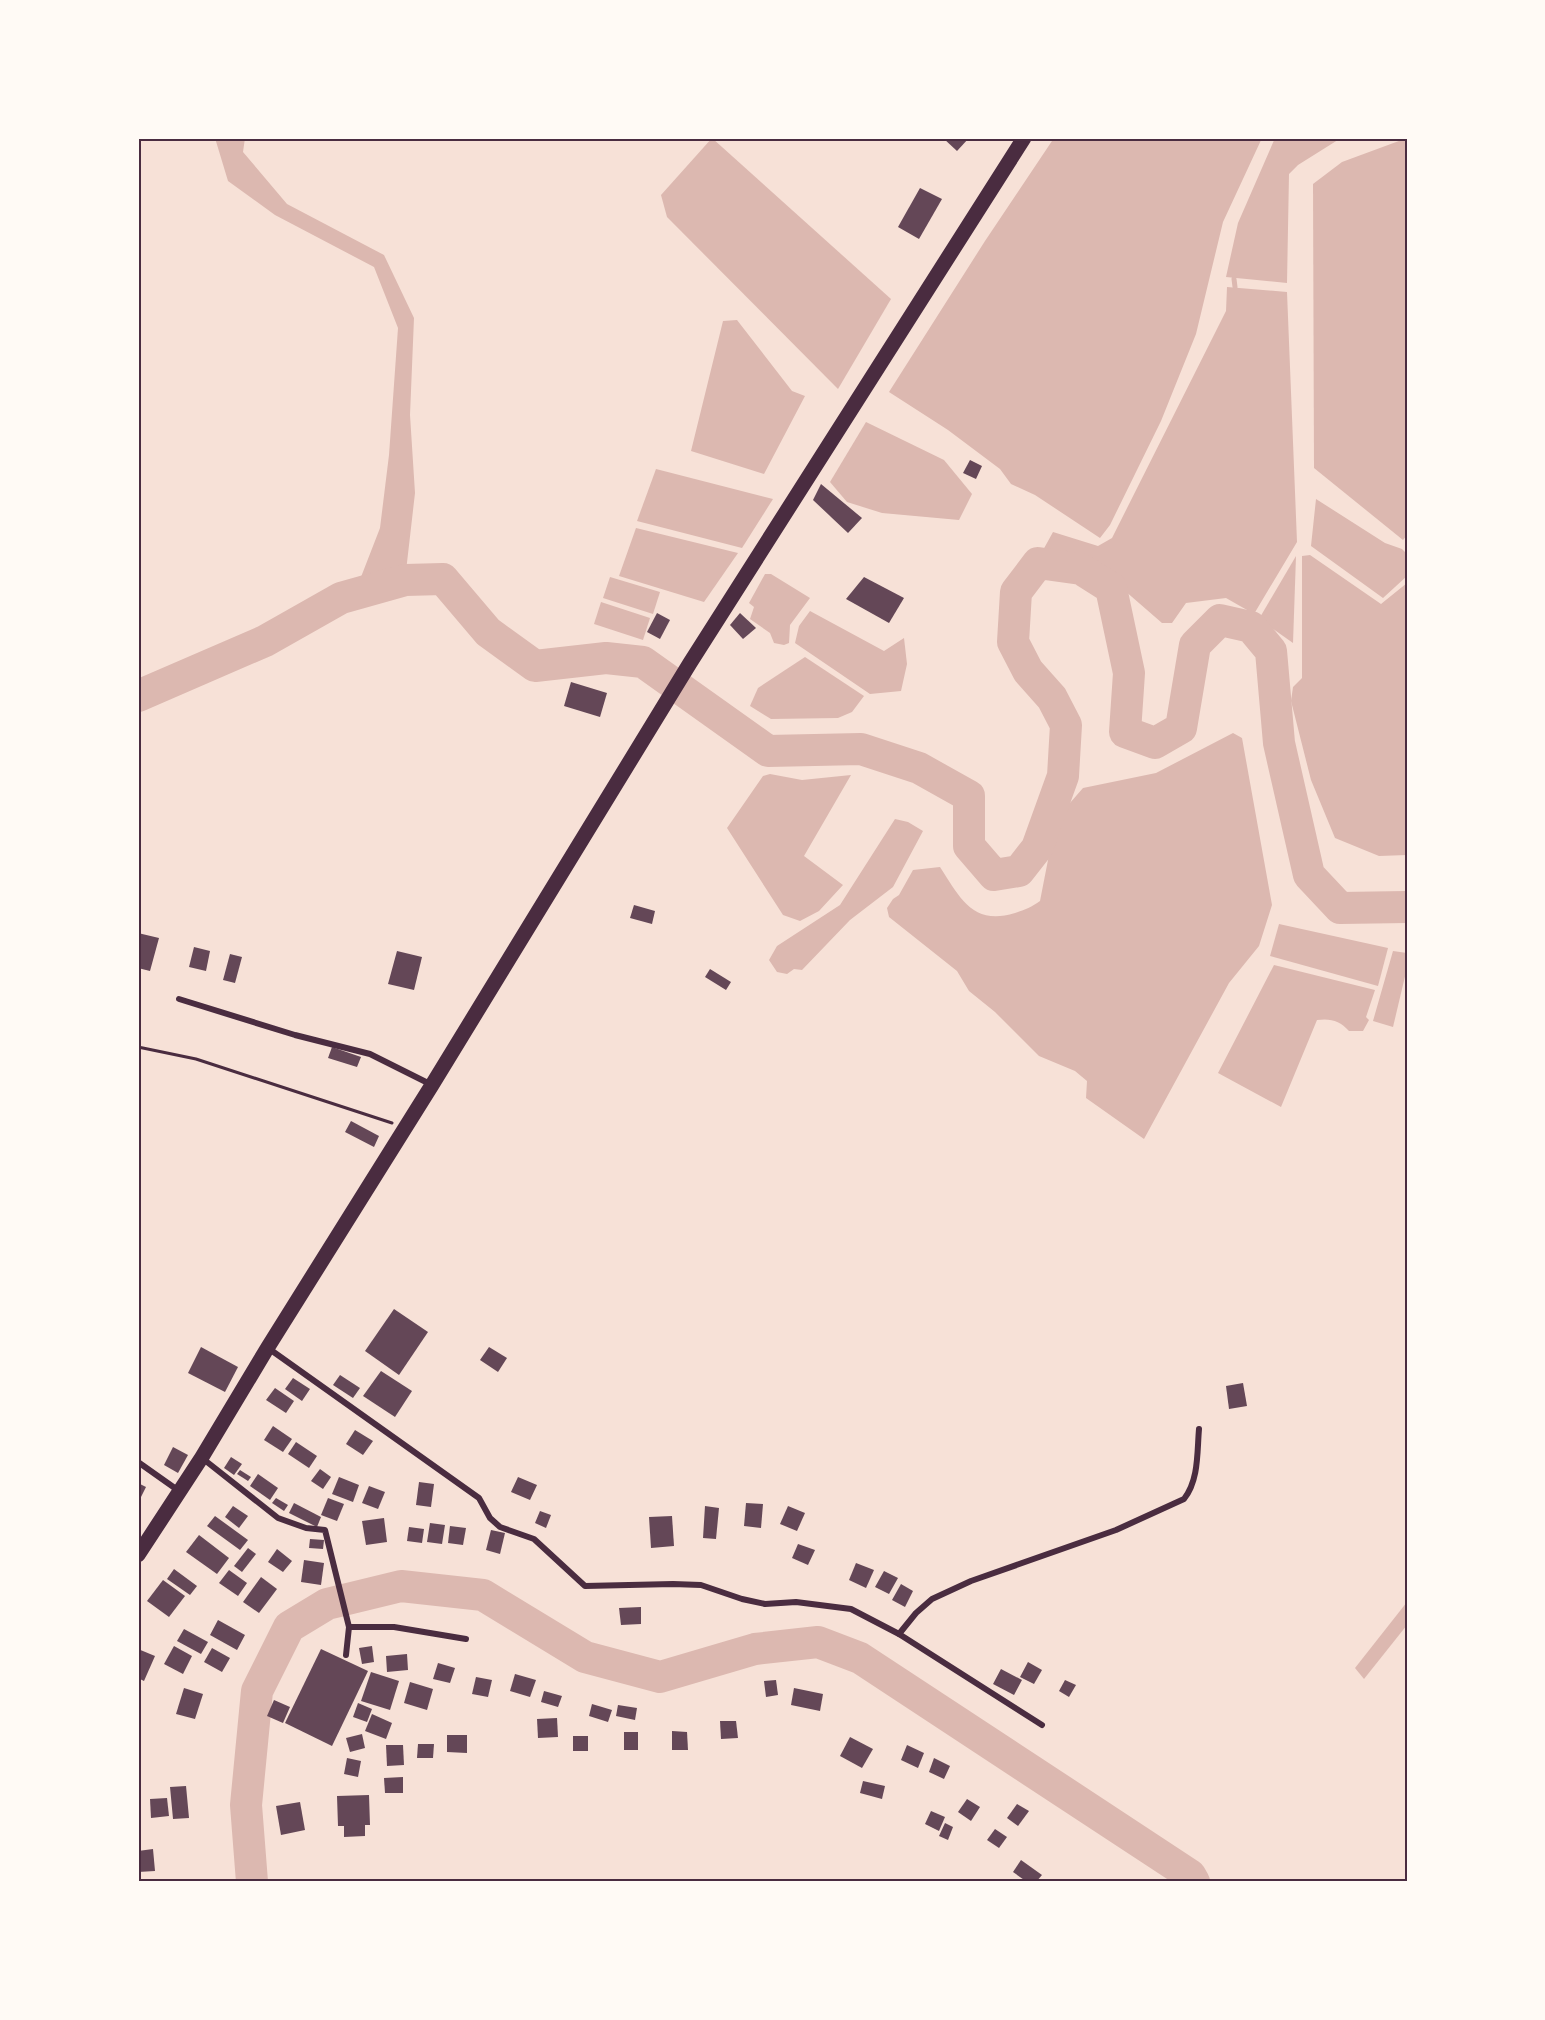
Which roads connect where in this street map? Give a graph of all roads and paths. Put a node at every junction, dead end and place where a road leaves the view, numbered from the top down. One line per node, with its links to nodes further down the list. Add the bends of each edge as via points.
1 (1024, 138): 4 (main road, via 690,663)
2 (179, 999): 4 (street, via 370,1054)
3 (138, 1047): 5 (path, via 196,1059)
4 (432, 1085): 5 (main road)
5 (406, 1128): 6 (main road)
6 (268, 1347): 8 (main road); 13 (street, via 479,1498 500,1527 534,1539 585,1586 701,1585 765,1604 796,1602 851,1610)
7 (1199, 1429): 13 (street, via 1194,1480 1184,1499 1116,1530 971,1581 932,1599)
8 (202, 1457): 10 (main road); 12 (street, via 278,1518 325,1530)
9 (138, 1462): 10 (street)
10 (179, 1492): 11 (main road)
11 (138, 1555)
12 (349, 1627): 14 (street, via 394,1627); 15 (street)
13 (899, 1634): 16 (street)
14 (466, 1639)
15 (346, 1655)
16 (1042, 1725)

